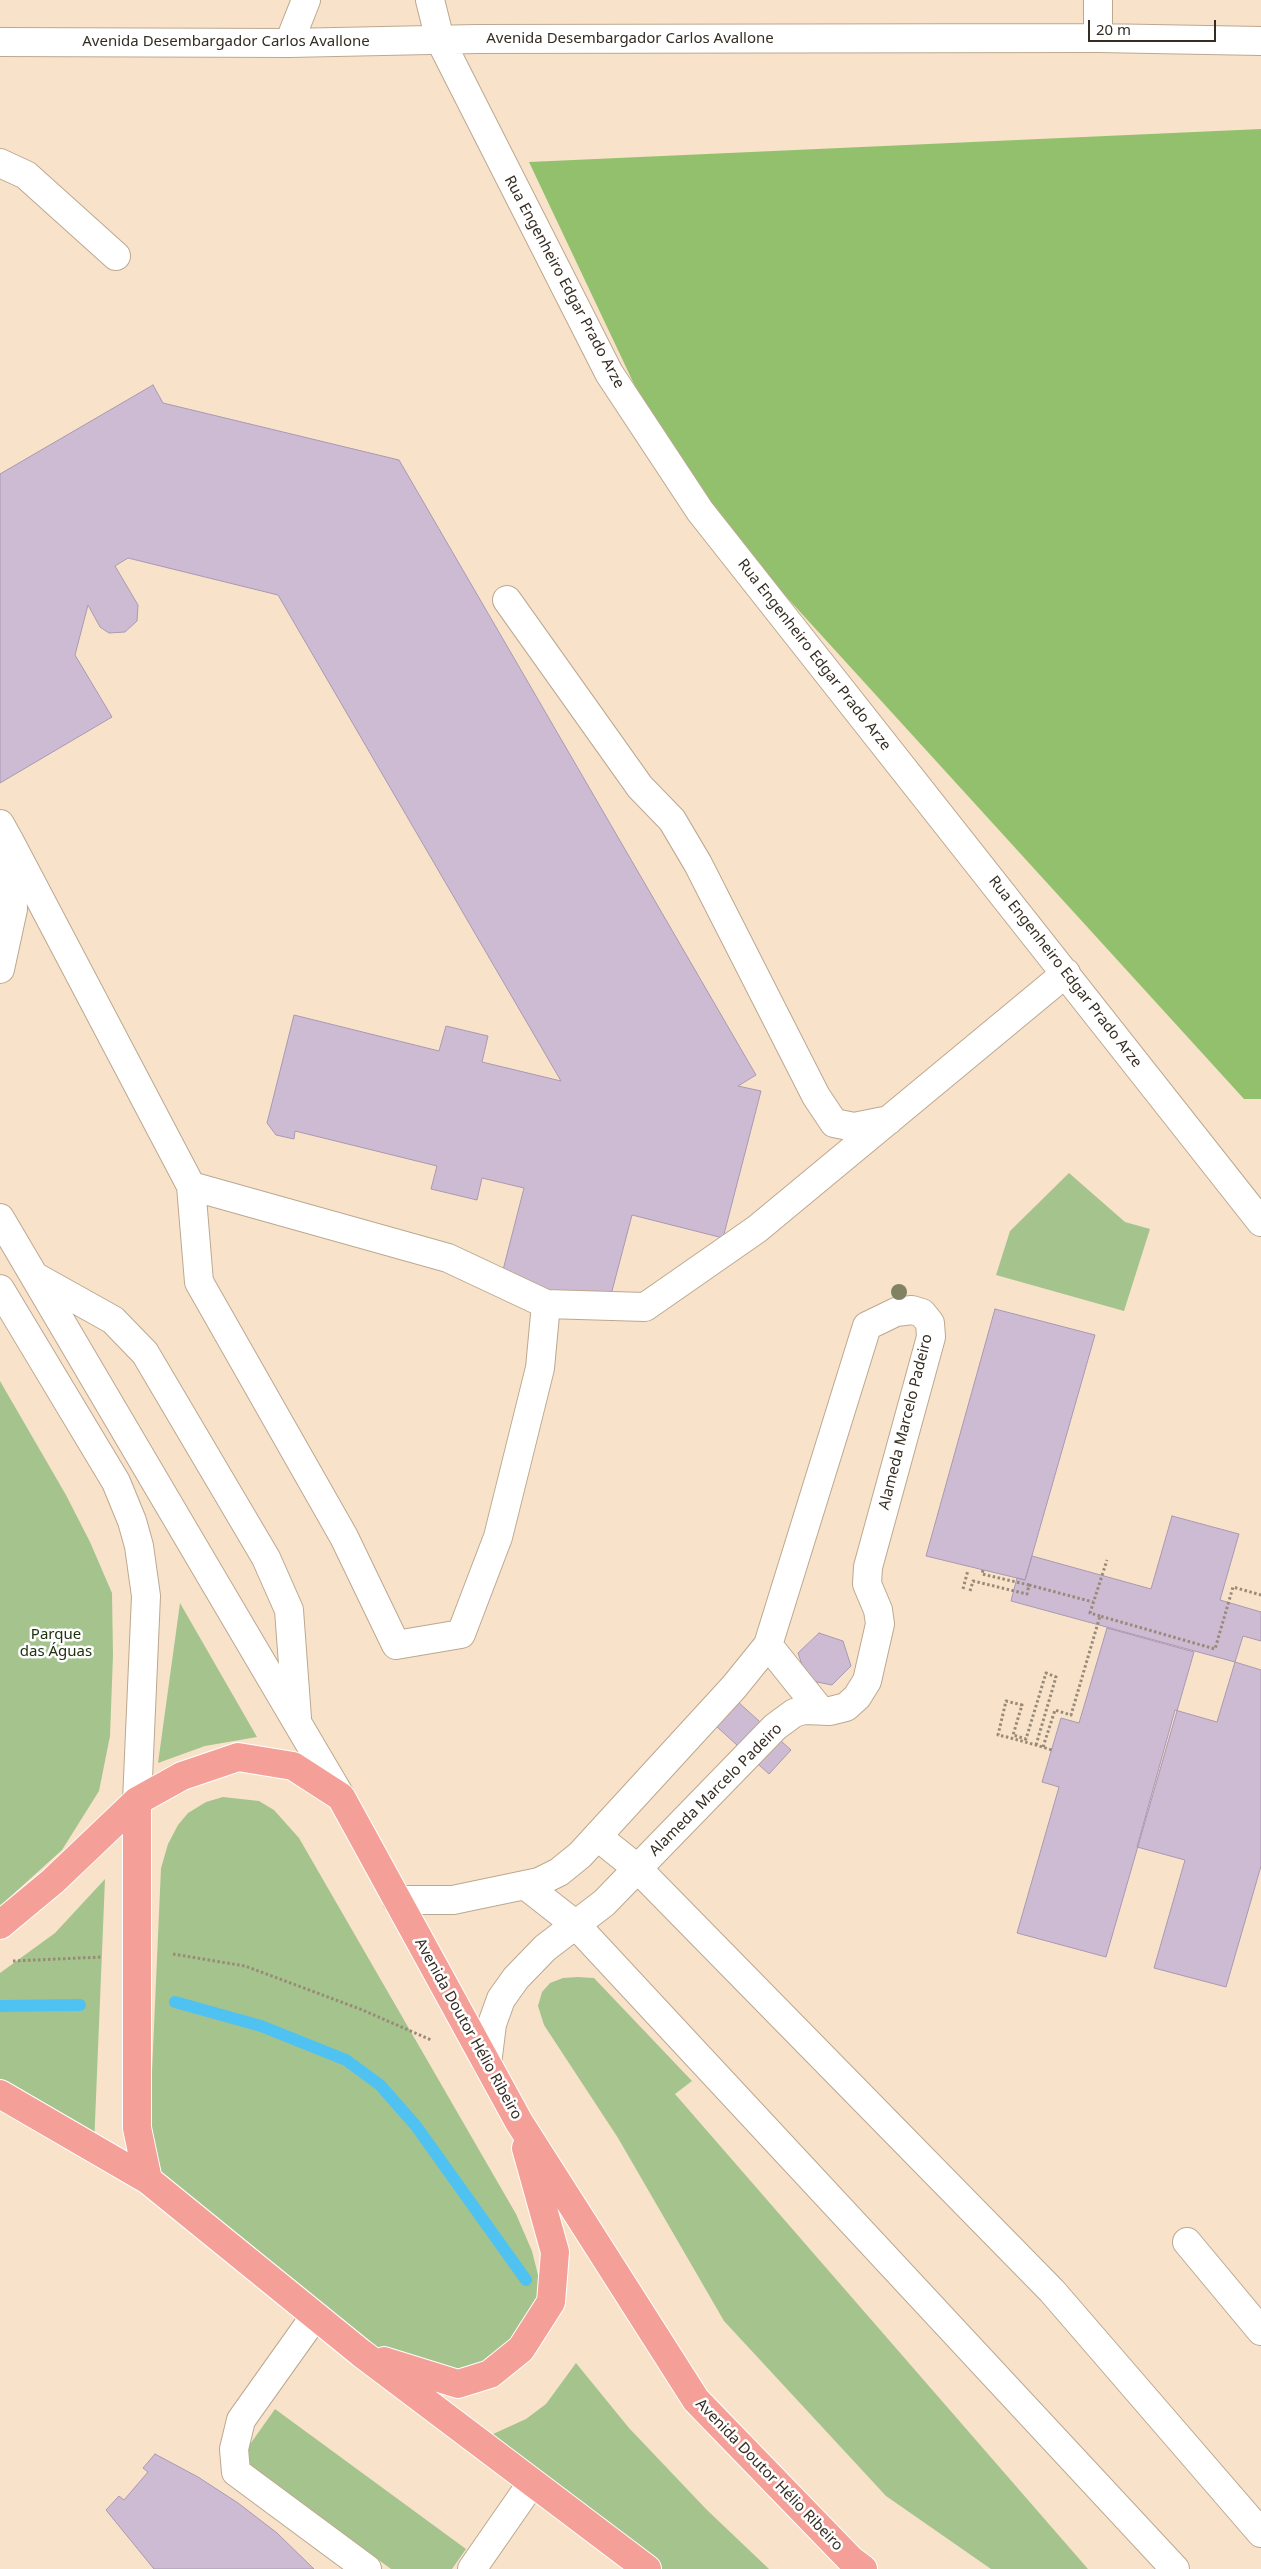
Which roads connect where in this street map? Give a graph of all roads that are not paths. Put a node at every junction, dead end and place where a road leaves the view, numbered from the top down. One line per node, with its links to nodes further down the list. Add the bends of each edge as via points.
1 (306, 0): 8 (street)
2 (430, 0): 5 (street, Rua Engenheiro Edgar Prado Arze)
3 (1098, 0): 4 (street)
4 (1098, 38): 5 (street, Avenida Desembargador Carlos Avallone); 6 (street, Avenida Desembargador Carlos Avallone)
5 (440, 40): 8 (street, Avenida Desembargador Carlos Avallone); 14 (street, Rua Engenheiro Edgar Prado Arze, via 610,373 700,511)
6 (1261, 41)
7 (0, 42): 8 (street, Avenida Desembargador Carlos Avallone)
8 (289, 43)
9 (0, 163): 10 (street, via 26,175)
10 (116, 256)
11 (507, 600): 15 (street, via 640,786 672,820 698,864 816,1096 834,1123 854,1127)
12 (5, 833): 13 (street, via 13,909); 16 (street)
13 (0, 969)
14 (1066, 973): 15 (street); 18 (street, Rua Engenheiro Edgar Prado Arze)
15 (891, 1120): 21 (street, via 757,1229 645,1306)
16 (192, 1186): 21 (street, via 448,1258); 21 (street, via 199,1282 344,1537 396,1645 461,1634 498,1537 540,1368)
17 (0, 1218): 19 (street)
18 (1261, 1222)
19 (34, 1276): 24 (street); 24 (street, via 113,1320 146,1353 266,1558 289,1610)
20 (0, 1289): 26 (street, via 116,1482 134,1529 146,1596)
21 (546, 1304)
22 (768, 1645): 23 (street); 23 (street, Alameda Marcelo Padeiro, via 867,1326 896,1312 912,1310 922,1313 930,1323 931,1337 868,1567 867,1584 880,1624 867,1681 846,1707 830,1712); 27 (street, Alameda Marcelo Padeiro, via 750,1669)
23 (820, 1710): 28 (street, Alameda Marcelo Padeiro, via 794,1713 776,1727)
24 (298, 1724): 25 (street)
25 (341, 1797): 26 (main road, Avenida Doutor Hélio Ribeiro, via 293,1766 238,1757 182,1776); 30 (main road, Avenida Doutor Hélio Ribeiro)
26 (137, 1801): 31 (main road, Avenida Doutor Hélio Ribeiro, via 53,1881); 36 (main road, via 137,2128)
27 (598, 1836): 28 (street); 29 (street, Alameda Marcelo Padeiro, via 559,1872)
28 (638, 1869): 32 (street, Alameda Marcelo Padeiro); 42 (street, via 1052,2291)
29 (525, 1885): 30 (street, Alameda Marcelo Padeiro, via 453,1900); 32 (street)
30 (397, 1900): 33 (main road, Avenida Doutor Hélio Ribeiro)
31 (0, 1925)
32 (576, 1925): 33 (street, Alameda Marcelo Padeiro, via 545,1948 500,1999 492,2024); 47 (street)
33 (487, 2064): 35 (main road, Avenida Doutor Hélio Ribeiro)
34 (0, 2094): 36 (main road)
35 (519, 2122): 40 (main road, via 555,2252 551,2302 521,2349 490,2374 458,2384); 46 (main road, Avenida Doutor Hélio Ribeiro, via 696,2400)
36 (148, 2180): 38 (main road)
37 (1187, 2242): 39 (street)
38 (315, 2316): 40 (main road); 43 (street, via 241,2420 234,2449 236,2472)
39 (1261, 2331)
40 (361, 2353): 41 (main road)
41 (531, 2484): 44 (street); 45 (main road)
42 (1261, 2533)
43 (367, 2569)
44 (472, 2569)
45 (647, 2569)
46 (863, 2569)
47 (1175, 2569)

